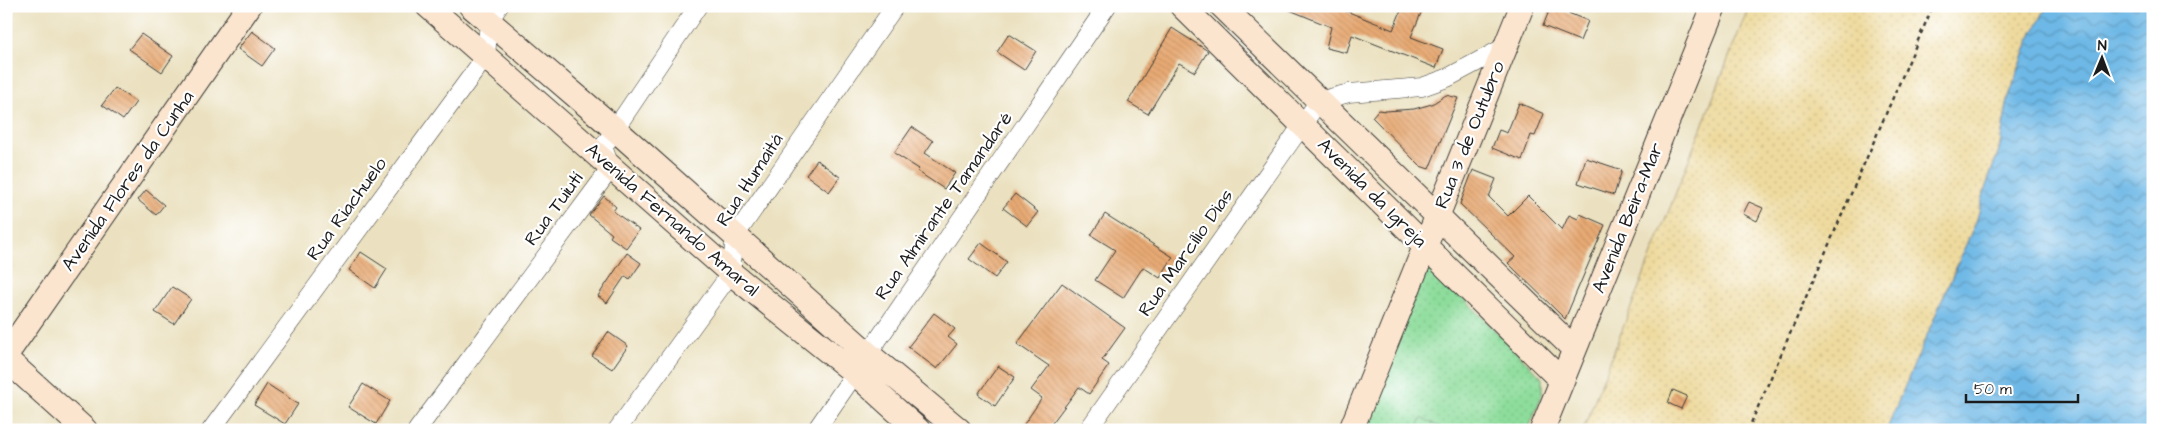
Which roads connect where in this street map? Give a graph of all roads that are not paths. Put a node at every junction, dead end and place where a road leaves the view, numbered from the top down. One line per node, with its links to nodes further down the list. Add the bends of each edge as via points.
1 (249, 6): 23 (main road, Avenida Flores da Cunha)
2 (428, 6): 12 (main road, Avenida Fernando Amaral)
3 (698, 6): 15 (street, Rua Tuiutí)
4 (895, 6): 18 (street, Rua Humaitá)
5 (1107, 6): 22 (street, Rua Almirante Tamandaré)
6 (1182, 6): 14 (main road, Avenida da Igreja)
7 (1222, 6): 13 (main road, Avenida da Igreja)
8 (1522, 6): 11 (main road, Rua 3 de Outubro)
9 (1714, 6): 21 (main road, Avenida Beira-Mar)
10 (486, 11): 12 (street); 15 (main road, Avenida Fernando Amaral)
11 (1505, 47): 13 (street, via 1447,78 1422,87 1348,93); 17 (main road, Rua 3 de Outubro)
12 (486, 56): 16 (main road, Avenida Fernando Amaral); 28 (street, Rua Riachuelo)
13 (1319, 101): 14 (street, Rua Marcílio Dias); 17 (main road, Avenida da Igreja)
14 (1302, 123): 19 (main road, Avenida da Igreja); 34 (street, Rua Marcílio Dias)
15 (616, 130): 16 (street, Rua Tuiutí, via 603,148); 18 (main road, Avenida Fernando Amaral)
16 (611, 168): 20 (main road, Avenida Fernando Amaral); 29 (street, Rua Tuiutí)
17 (1438, 216): 19 (main road, Rua 3 de Outubro); 21 (main road, Avenida da Igreja)
18 (735, 236): 20 (street, Rua Humaitá); 22 (main road, Avenida Fernando Amaral)
19 (1425, 245): 26 (main road, Avenida da Igreja); 35 (main road, Rua 3 de Outubro)
20 (731, 273): 25 (main road, Avenida Fernando Amaral); 30 (street, Rua Humaitá)
21 (1574, 349): 26 (main road, Avenida Beira-Mar)
22 (868, 354): 25 (street, Rua Almirante Tamandaré); 33 (main road, Avenida Fernando Amaral)
23 (6, 355)
24 (6, 359): 27 (main road)
25 (854, 373): 31 (street, Rua Almirante Tamandaré); 32 (main road, Avenida Fernando Amaral)
26 (1562, 381): 36 (main road, Avenida Beira-Mar)
27 (85, 430)
28 (211, 430)
29 (417, 430)
30 (617, 430)
31 (816, 430)
32 (918, 430)
33 (959, 430)
34 (1088, 430)
35 (1351, 430)
36 (1542, 430)

